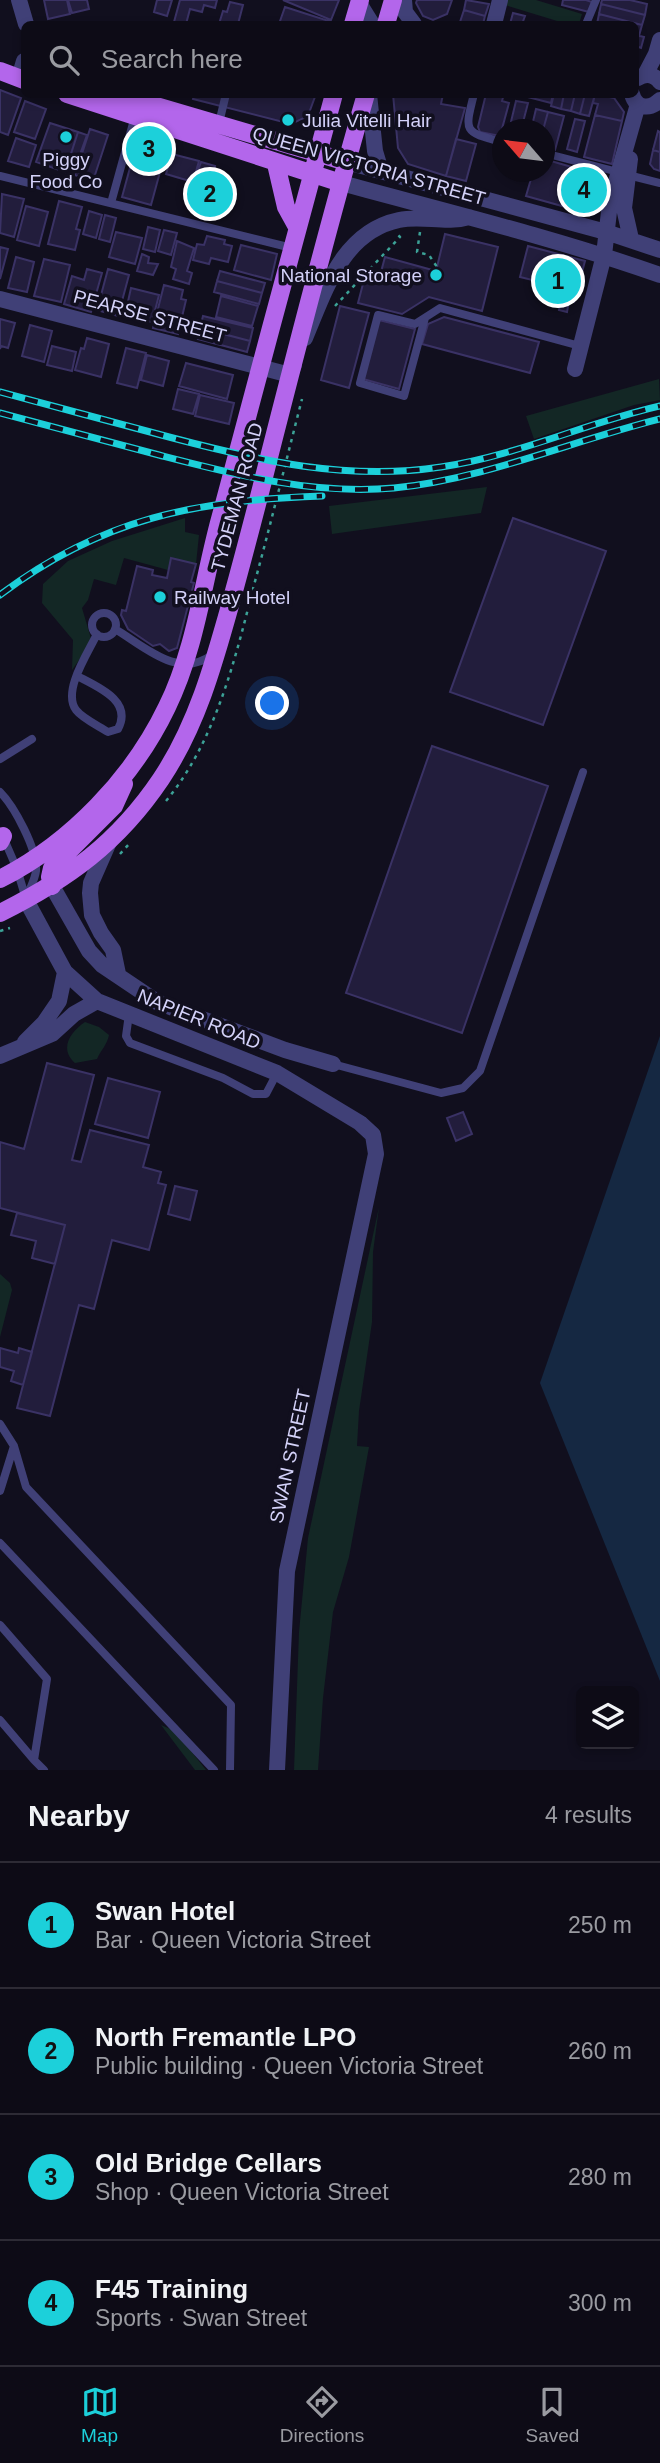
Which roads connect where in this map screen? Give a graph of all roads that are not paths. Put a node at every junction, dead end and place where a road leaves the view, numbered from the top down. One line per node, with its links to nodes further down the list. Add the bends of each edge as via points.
1 (19, 0): 7 (street)
2 (393, 0): 10 (main road)
3 (404, 0): 11 (street)
4 (500, 0): 12 (street)
5 (596, 0): 13 (lane)
6 (360, 2): 8 (main road); 9 (street)
7 (25, 21)
8 (354, 21)
9 (370, 21)
10 (387, 21)
11 (412, 21)
12 (495, 21)
13 (587, 21)
14 (658, 47): 19 (street)
15 (0, 60): 16 (main road)
16 (21, 70)
17 (0, 71): 18 (main road)
18 (21, 71)
19 (649, 78)
20 (79, 98): 28 (main road, QUEEN VICTORIA STREET)
21 (129, 98): 29 (main road, QUEEN VICTORIA STREET)
22 (225, 98): 29 (lane)
23 (333, 98): 31 (main road, TYDEMAN ROAD)
24 (367, 98): 33 (main road, TYDEMAN ROAD)
25 (368, 98): 35 (street)
26 (473, 98): 30 (lane, via 467,121 470,130)
27 (649, 101): 36 (street)
28 (135, 116): 34 (main road, QUEEN VICTORIA STREET); 41 (lane)
29 (219, 123): 31 (main road, QUEEN VICTORIA STREET)
30 (492, 140)
31 (318, 153): 33 (main road, QUEEN VICTORIA STREET); 37 (main road, TYDEMAN ROAD)
32 (555, 156): 36 (lane)
33 (347, 162): 35 (street, QUEEN VICTORIA STREET); 39 (main road, TYDEMAN ROAD)
34 (276, 164): 37 (main road, QUEEN VICTORIA STREET); 43 (main road, via 286,207)
35 (381, 171): 44 (street, QUEEN VICTORIA STREET)
36 (623, 174): 40 (lane); 44 (street, via 610,203); 45 (street)
37 (312, 175): 39 (main road, QUEEN VICTORIA STREET); 43 (main road, TYDEMAN ROAD)
38 (0, 176): 41 (lane)
39 (341, 183): 42 (street, QUEEN VICTORIA STREET); 55 (main road, TYDEMAN ROAD)
40 (660, 183)
41 (111, 203): 46 (lane)
42 (470, 217): 48 (street, QUEEN VICTORIA STREET); 55 (street, via 400,220 367,234 353,246 333,272)
43 (297, 227): 46 (main road, TYDEMAN ROAD)
44 (607, 232): 45 (street, QUEEN VICTORIA STREET); 48 (street)
45 (631, 239): 47 (street, QUEEN VICTORIA STREET)
46 (292, 248): 53 (main road, TYDEMAN ROAD)
47 (660, 250)
48 (604, 255): 49 (street, QUEEN VICTORIA STREET); 52 (street)
49 (660, 275)
50 (0, 299): 53 (street, PEARSE STREET)
51 (425, 318): 51 (lane, via 415,324 378,315 360,383 404,396); 52 (lane, via 440,308)
52 (580, 346): 54 (street)
53 (260, 367): 55 (street, PEARSE STREET); 59 (main road, TYDEMAN ROAD)
54 (575, 369)
55 (290, 375): 58 (main road, TYDEMAN ROAD)
56 (115, 629): 57 (lane, via 107,636); 57 (lane, via 112,616 102,613 94,620); 59 (lane, via 156,656)
57 (97, 634): 60 (lane)
58 (217, 652): 59 (lane); 67 (main road, TYDEMAN ROAD, via 175,757 145,802)
59 (184, 665): 63 (main road, TYDEMAN ROAD, via 168,706)
60 (77, 676): 60 (lane, via 118,701 122,721 113,733 77,711 71,688)
61 (32, 739): 62 (lane)
62 (0, 760)
63 (133, 763): 68 (main road, TYDEMAN ROAD, via 91,812); 71 (main road, via 114,806 52,868)
64 (583, 772): 81 (lane, via 480,1071 463,1088 441,1093)
65 (0, 792): 68 (lane, via 9,801)
66 (1, 836): 69 (lane)
67 (109, 842): 71 (main road, TYDEMAN ROAD); 75 (street, NAPIER ROAD, via 90,893 92,915 113,950)
68 (36, 857): 69 (main road, TYDEMAN ROAD); 72 (lane)
69 (18, 869): 70 (main road, TYDEMAN ROAD); 72 (lane)
70 (0, 879)
71 (52, 886): 72 (main road, TYDEMAN ROAD); 75 (street, NAPIER ROAD, via 89,951)
72 (26, 900): 73 (main road, TYDEMAN ROAD); 74 (street, NAPIER ROAD)
73 (5, 920)
74 (65, 972): 76 (street, NAPIER ROAD); 78 (street, via 60,1001)
75 (118, 974): 79 (street, NAPIER ROAD, via 157,1002)
76 (97, 1001): 77 (street, NAPIER ROAD); 78 (street, via 52,1034)
77 (129, 1014): 82 (street, NAPIER ROAD); 82 (lane, via 126,1036 130,1044 223,1078 253,1094 266,1094)
78 (19, 1048): 80 (street)
79 (285, 1050): 81 (street, NAPIER ROAD); 82 (street)
80 (0, 1056)
81 (333, 1064)
82 (277, 1073): 83 (street, NAPIER ROAD, via 360,1123 373,1135)
83 (376, 1154): 94 (street, SWAN STREET, via 287,1571)
84 (0, 1424): 85 (lane)
85 (13, 1446): 86 (lane); 93 (lane, via 26,1487 231,1705)
86 (0, 1491)
87 (0, 1543): 92 (lane)
88 (0, 1625): 90 (lane, via 47,1679)
89 (0, 1720): 90 (lane)
90 (34, 1760): 91 (lane)
91 (44, 1770)
92 (214, 1770)
93 (230, 1770)
94 (277, 1770)

